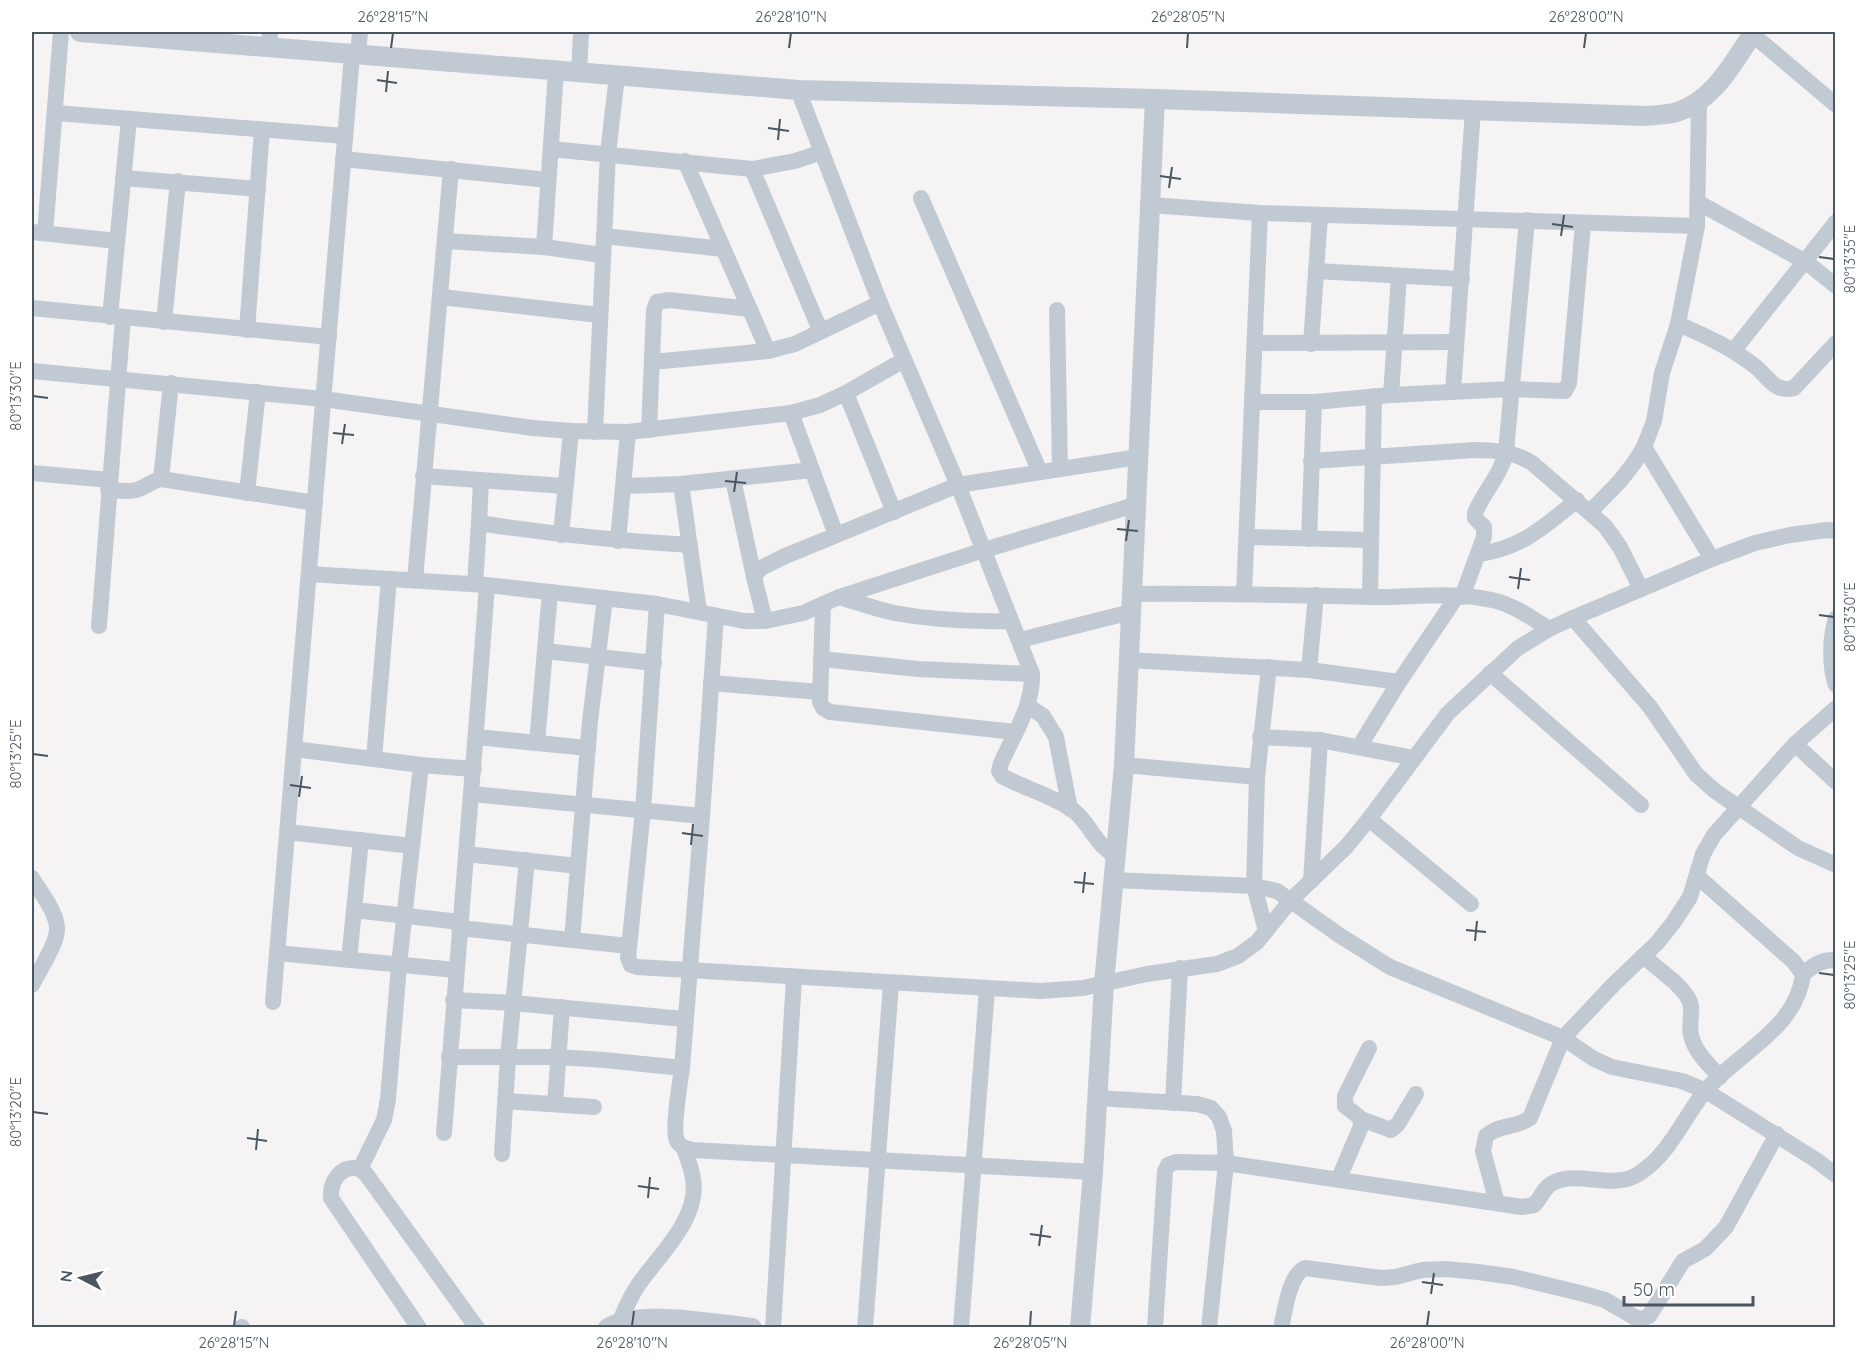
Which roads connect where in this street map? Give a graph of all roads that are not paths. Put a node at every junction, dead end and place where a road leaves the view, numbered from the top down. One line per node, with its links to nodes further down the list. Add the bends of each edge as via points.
1 (61, 32): 16 (street)
2 (80, 32): 6 (street)
3 (360, 32): 7 (street)
4 (581, 32): 9 (street)
5 (1753, 33): 13 (street, via 1720,83); 14 (street)
6 (270, 40): 7 (street)
7 (355, 55): 8 (street); 19 (street)
8 (556, 71): 9 (street); 20 (street)
9 (579, 73): 10 (street)
10 (616, 76): 11 (street); 22 (street)
11 (798, 90): 12 (street); 21 (street)
12 (1155, 99): 15 (street); 33 (street)
13 (1699, 102): 15 (street, via 1676,112 1644,117); 32 (street)
14 (1836, 105)
15 (1473, 110): 36 (street)
16 (56, 113): 17 (street); 41 (street)
17 (129, 119): 18 (street); 27 (street)
18 (262, 130): 19 (street); 30 (street)
19 (345, 136): 23 (street)
20 (550, 149): 22 (street); 28 (street)
21 (822, 152): 26 (street); 54 (street)
22 (608, 153): 24 (street); 42 (street)
23 (344, 159): 25 (street); 64 (street)
24 (686, 161): 26 (street); 46 (street)
25 (451, 169): 28 (street); 44 (street)
26 (752, 169): 63 (street)
27 (123, 178): 29 (street); 43 (street)
28 (548, 180): 45 (street)
29 (178, 181): 30 (street); 60 (street)
30 (258, 189): 62 (street)
31 (921, 198): 98 (street)
32 (1699, 203): 40 (street); 48 (street)
33 (1150, 205): 34 (street); 94 (street)
34 (1260, 213): 35 (street); 66 (street)
35 (1320, 215): 36 (street); 49 (street)
36 (1466, 220): 37 (street); 51 (street)
37 (1527, 220): 39 (street); 77 (street)
38 (1836, 222): 48 (street)
39 (1583, 224): 40 (street); 77 (street, via 1569,382 1565,391)
40 (1697, 226): 61 (street)
41 (38, 232): 43 (street)
42 (604, 236): 46 (street); 47 (street)
43 (117, 241): 59 (street)
44 (446, 241): 45 (street); 53 (street)
45 (544, 247): 47 (street)
46 (723, 249): 56 (street)
47 (602, 255): 58 (street)
48 (1806, 262): 52 (street); 70 (street)
49 (1316, 271): 50 (street); 68 (street)
50 (1399, 276): 51 (street); 69 (street)
51 (1462, 279): 65 (street)
52 (1836, 286)
53 (441, 297): 58 (street); 86 (street)
54 (880, 303): 63 (street); 72 (street)
55 (32, 309): 59 (street)
56 (750, 309): 71 (street); 73 (street, via 657,302)
57 (1058, 310): 96 (street)
58 (599, 315): 89 (street)
59 (116, 317): 60 (street); 75 (street)
60 (164, 322): 62 (street)
61 (1678, 324): 70 (street); 91 (street)
62 (247, 330): 64 (street)
63 (820, 330): 71 (street, via 795,344)
64 (329, 337): 82 (street)
65 (1456, 342): 69 (street); 78 (street)
66 (1255, 343): 68 (street); 83 (street)
67 (1836, 343): 70 (street, via 1794,388 1785,391)
68 (1311, 344): 69 (street)
69 (1394, 344): 81 (street)
70 (1734, 350)
71 (768, 351): 73 (street)
72 (903, 360): 80 (street); 106 (street)
73 (652, 362): 87 (street)
74 (32, 371): 75 (street)
75 (117, 378): 76 (street); 105 (street)
76 (171, 383): 79 (street); 101 (street)
77 (1510, 389): 78 (street); 92 (street)
78 (1453, 391): 81 (street)
79 (258, 392): 82 (street); 109 (street)
80 (846, 393): 85 (street); 113 (street)
81 (1382, 395): 84 (street); 93 (street)
82 (323, 399): 86 (street); 111 (street)
83 (1252, 402): 84 (street); 119 (street)
84 (1314, 402): 95 (street)
85 (791, 413): 87 (street); 97 (street)
86 (430, 414): 88 (street); 100 (street)
87 (649, 430): 90 (street)
88 (571, 431): 89 (street); 107 (street)
89 (595, 432): 90 (street)
90 (628, 432): 108 (street)
91 (1644, 447): 114 (street, via 1620,481); 126 (street)
92 (1506, 452): 93 (street); 110 (street, via 1532,463); 125 (street, via 1475,513 1485,532)
93 (1373, 456): 95 (street); 121 (street)
94 (1138, 458): 96 (street); 112 (street)
95 (1311, 461): 120 (street)
96 (1060, 469): 98 (street)
97 (812, 470): 102 (street); 118 (street)
98 (1040, 472): 106 (street)
99 (32, 473): 105 (street)
100 (423, 476): 103 (street); 130 (street)
101 (162, 479): 105 (street, via 132,491); 109 (street)
102 (733, 479): 104 (street); 128 (street)
103 (481, 481): 107 (street); 115 (street)
104 (681, 484): 108 (street); 123 (street)
105 (109, 485): 148 (street)
106 (958, 485): 113 (street); 124 (street)
107 (565, 486): 117 (street)
108 (624, 486): 122 (street)
109 (247, 493): 111 (street)
110 (1577, 500): 114 (street); 125 (street, via 1525,540)
111 (315, 503): 127 (street)
112 (1136, 505): 124 (street); 140 (street)
113 (894, 512): 118 (street)
114 (1590, 512): 132 (street, via 1620,547)
115 (479, 523): 117 (street); 131 (street)
116 (1836, 531): 126 (street, via 1781,537)
117 (561, 535): 122 (street)
118 (836, 535): 128 (street, via 761,568)
119 (1247, 537): 120 (street); 134 (street)
120 (1309, 539): 121 (street)
121 (1371, 540): 137 (street)
122 (618, 541): 123 (street)
123 (690, 545): 143 (street)
124 (984, 550): 136 (street); 147 (street)
125 (1478, 554): 138 (street)
126 (1712, 559): 132 (street)
127 (309, 574): 129 (street); 174 (street)
128 (754, 577): 146 (street)
129 (389, 579): 130 (street); 176 (street)
130 (415, 580): 131 (street)
131 (481, 585): 133 (street); 167 (street)
132 (1641, 589): 144 (street)
133 (550, 592): 139 (street); 151 (street)
134 (1244, 593): 135 (street); 140 (street)
135 (1316, 595): 137 (street); 157 (street)
136 (839, 597): 142 (street); 147 (street, via 933,619)
137 (1370, 597): 138 (street)
138 (1459, 597): 149 (street, via 1491,600 1520,609); 160 (street)
139 (605, 598): 141 (street); 152 (street)
140 (1131, 603): 150 (street); 154 (street)
141 (657, 604): 143 (street); 155 (street)
142 (823, 604): 146 (street); 153 (street)
143 (707, 613): 146 (street); 161 (street)
144 (1573, 618): 149 (street); 185 (street, via 1650,707 1696,774)
145 (1836, 618): 162 (street, via 1832,642)
146 (765, 621)
147 (1011, 621): 150 (street)
148 (99, 626)
149 (1549, 629): 158 (street, via 1518,648)
150 (1020, 640): 159 (street)
151 (545, 651): 152 (street); 170 (street)
152 (598, 657): 155 (street); 173 (street)
153 (821, 659): 159 (street, via 918,669); 163 (street)
154 (1128, 660): 156 (street); 178 (street)
155 (654, 663): 187 (street)
156 (1269, 667): 157 (street); 168 (street)
157 (1310, 670): 160 (street)
158 (1490, 673): 175 (street, via 1448,713); 184 (street)
159 (1032, 674): 164 (street)
160 (1399, 682): 172 (street)
161 (711, 683): 163 (street); 188 (street)
162 (1836, 685)
163 (820, 692): 166 (street, via 823,708 830,712)
164 (1028, 706): 166 (street); 186 (street, via 1043,716 1056,737)
165 (1836, 708): 171 (street)
166 (1015, 732): 186 (street, via 1001,763 1002,776)
167 (476, 737): 170 (street); 179 (street)
168 (1260, 737): 169 (street); 180 (street)
169 (1320, 740): 172 (street); 201 (street)
170 (537, 743): 173 (street)
171 (1795, 744): 181 (street); 185 (street)
172 (1359, 747): 175 (street)
173 (588, 748): 183 (street)
174 (294, 749): 176 (street); 190 (street)
175 (1414, 758): 189 (street)
176 (374, 759): 177 (street)
177 (421, 765): 179 (street); 192 (street)
178 (1124, 765): 180 (street); 194 (street)
179 (474, 769): 182 (street)
180 (1257, 777): 202 (street)
181 (1836, 782)
182 (472, 794): 183 (street); 193 (street)
183 (584, 805): 187 (street); 197 (street)
184 (1641, 805)
185 (1737, 807): 196 (street, via 1798,848); 198 (street, via 1714,835)
186 (1070, 809): 194 (street, via 1105,849)
187 (644, 810): 188 (street); 211 (street)
188 (702, 816): 219 (street)
189 (1369, 819): 201 (street); 204 (street)
190 (288, 832): 191 (street); 212 (street)
191 (361, 840): 192 (street); 205 (street)
192 (412, 846): 206 (street)
193 (466, 854): 195 (street); 207 (street)
194 (1116, 855): 200 (street)
195 (527, 860): 197 (street); 209 (street)
196 (1836, 865)
197 (578, 866): 210 (street)
198 (1697, 876): 213 (street, via 1690,897 1673,923); 220 (street, via 1793,961)
199 (32, 878): 224 (street, via 55,918 57,929)
200 (1113, 880): 202 (street); 223 (street)
201 (1311, 881): 203 (street)
202 (1254, 886): 203 (street, via 1277,891); 208 (street)
203 (1292, 900): 208 (street); 231 (street, via 1390,967)
204 (1471, 904)
205 (354, 909): 206 (street); 214 (street)
206 (405, 916): 207 (street); 216 (street)
207 (460, 925): 209 (street); 218 (street)
208 (1266, 931): 217 (street, via 1238,956 1216,964)
209 (519, 935): 210 (street); 228 (street)
210 (572, 940): 211 (street)
211 (629, 946): 219 (street, via 631,965)
212 (278, 953): 214 (street); 227 (street)
213 (1644, 956): 231 (street); 237 (street, via 1689,999 1694,1042)
214 (349, 960): 216 (street)
215 (1836, 960): 220 (street, via 1817,963)
216 (399, 965): 218 (street); 254 (street, via 384,1120)
217 (1180, 968): 223 (street); 242 (street)
218 (456, 970): 226 (street)
219 (689, 971): 221 (street); 230 (street)
220 (1803, 975): 237 (street, via 1801,988 1783,1019)
221 (794, 978): 222 (street); 250 (street)
222 (891, 984): 225 (street); 251 (street)
223 (1104, 984): 225 (street, via 1040,991); 240 (street)
224 (32, 985)
225 (987, 989): 253 (street)
226 (453, 1000): 228 (street); 233 (street)
227 (273, 1002)
228 (513, 1003): 229 (street); 234 (street)
229 (562, 1007): 230 (street); 235 (street)
230 (684, 1019): 236 (street)
231 (1563, 1038): 238 (street, via 1612,1067 1682,1081); 258 (street, via 1530,1118 1499,1127 1483,1143)
232 (1369, 1048): 245 (street, via 1344,1102 1347,1110)
233 (449, 1057): 234 (street); 246 (street)
234 (508, 1057): 235 (street); 241 (street)
235 (557, 1057): 236 (street); 243 (street)
236 (682, 1068): 248 (street, via 676,1130 677,1141)
237 (1720, 1077): 238 (street)
238 (1706, 1091): 247 (street); 258 (street, via 1675,1138 1640,1174 1614,1181 1560,1180 1550,1184 1529,1207)
239 (1416, 1094): 245 (street, via 1391,1130)
240 (1097, 1098): 242 (street); 255 (street)
241 (506, 1101): 243 (street); 249 (street)
242 (1173, 1103): 252 (street, via 1211,1108 1219,1117)
243 (555, 1104): 244 (street)
244 (594, 1107)
245 (1361, 1119): 257 (street)
246 (444, 1133)
247 (1776, 1134): 256 (street); 269 (street, via 1726,1227 1706,1249 1683,1261 1649,1316 1642,1319 1605,1300 1514,1277 1446,1269 1381,1278 1305,1268 1293,1280)
248 (684, 1148): 250 (street); 259 (street, via 693,1180 689,1210 679,1232 637,1286)
249 (502, 1154)
250 (784, 1155): 251 (street); 263 (street)
251 (877, 1160): 253 (street); 264 (street)
252 (1226, 1163): 257 (street); 267 (street, via 1168,1165); 268 (street)
253 (973, 1166): 255 (street); 265 (street)
254 (360, 1169): 260 (street, via 348,1168 334,1179 331,1198); 261 (street)
255 (1093, 1172): 266 (street)
256 (1836, 1175)
257 (1339, 1178): 258 (street)
258 (1497, 1203)
259 (614, 1324): 262 (street, via 652,1317)
260 (419, 1328)
261 (477, 1328)
262 (752, 1328)
263 (774, 1328)
264 (865, 1328)
265 (962, 1328)
266 (1080, 1328)
267 (1155, 1328)
268 (1209, 1328)
269 (1281, 1328)

